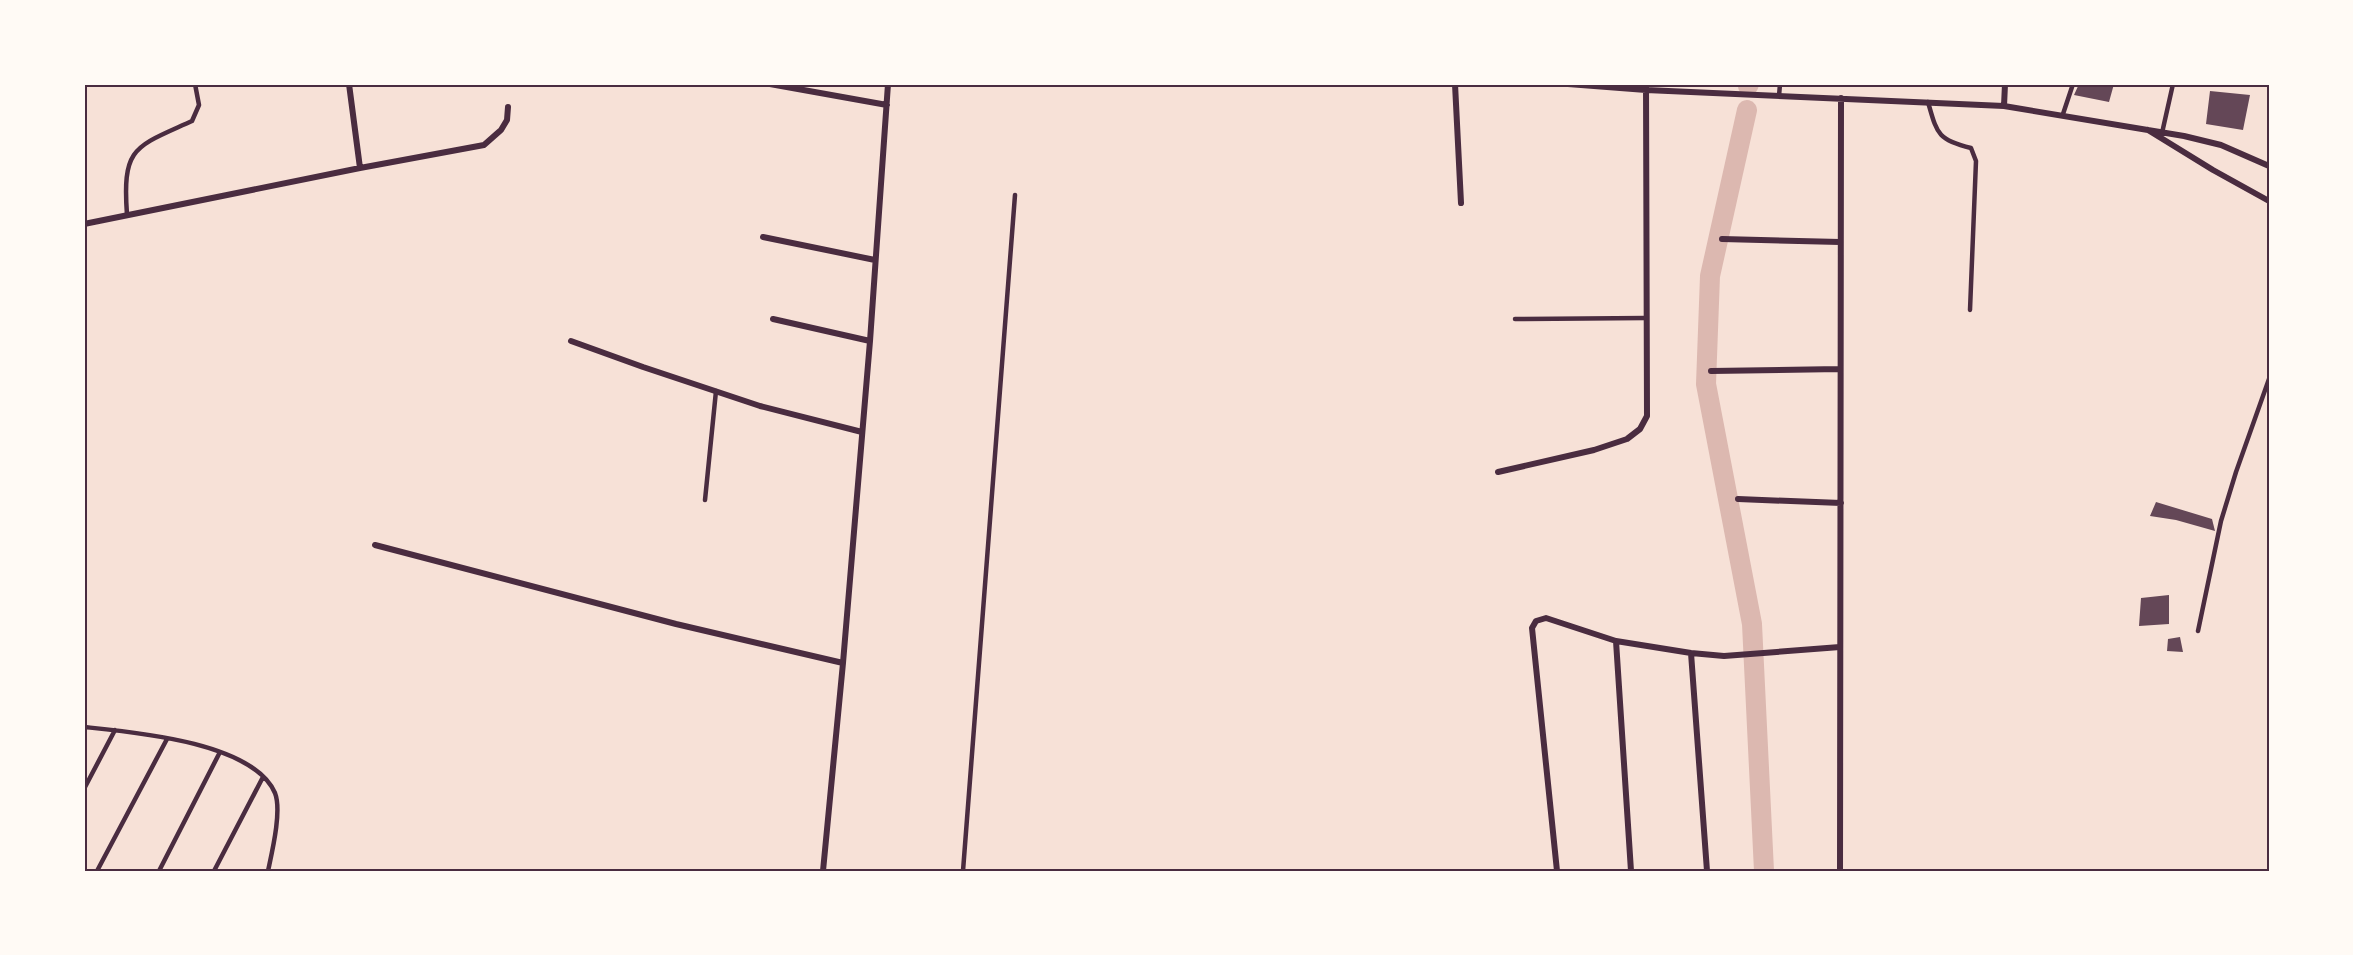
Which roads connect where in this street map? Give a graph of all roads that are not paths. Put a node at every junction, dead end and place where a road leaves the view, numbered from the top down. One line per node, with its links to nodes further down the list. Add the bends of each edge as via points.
1 (195, 84): 25 (lane, via 199,105 192,121 147,140 133,155 126,171)
2 (349, 84): 21 (street)
3 (770, 84): 15 (street)
4 (888, 84): 15 (street)
5 (1455, 84): 24 (street)
6 (1568, 84): 11 (street)
7 (1780, 84): 12 (lane)
8 (2006, 84): 16 (street)
9 (2073, 84): 18 (lane)
10 (2173, 84): 19 (lane)
11 (1646, 87): 12 (street); 32 (street)
12 (1779, 96): 13 (street)
13 (1840, 98): 14 (street); 29 (street)
14 (1928, 102): 16 (street); 31 (lane, via 1936,130 1941,136 1971,148 1976,161)
15 (887, 105): 30 (street)
16 (2004, 106): 18 (street)
17 (508, 107): 21 (street, via 501,130 484,145)
18 (2063, 114): 19 (street)
19 (2162, 135): 20 (street, via 2222,145); 23 (street, via 2212,170)
20 (2269, 166)
21 (360, 168): 25 (street)
22 (1015, 195): 63 (lane)
23 (2269, 201)
24 (1461, 203)
25 (127, 215): 26 (street)
26 (84, 224)
27 (763, 237): 30 (street)
28 (1722, 239): 29 (street)
29 (1840, 242): 37 (street)
30 (875, 260): 36 (street)
31 (1970, 310)
32 (1646, 318): 34 (lane); 42 (street, via 1647,416 1640,429 1627,440 1594,450)
33 (773, 319): 36 (street)
34 (1515, 319)
35 (571, 341): 40 (street)
36 (870, 341): 41 (street)
37 (1840, 369): 38 (street); 45 (street)
38 (1711, 372)
39 (2269, 379): 47 (lane, via 2221,521)
40 (716, 392): 41 (street); 44 (lane)
41 (862, 432): 51 (street)
42 (1498, 472)
43 (1738, 499): 45 (street)
44 (705, 500)
45 (1840, 503): 49 (street)
46 (375, 546): 51 (street)
47 (2198, 631)
48 (1616, 641): 50 (street); 64 (street, via 1546,618 1536,621 1532,628); 65 (street)
49 (1840, 647): 50 (street, via 1724,656); 67 (street)
50 (1691, 653): 66 (street)
51 (843, 663): 62 (street)
52 (84, 727): 53 (lane)
53 (115, 730): 54 (lane); 57 (lane)
54 (167, 739): 55 (lane); 58 (lane)
55 (220, 752): 56 (lane, via 236,757); 59 (lane)
56 (263, 777): 60 (lane); 61 (lane, via 275,794 277,819)
57 (84, 789)
58 (97, 871)
59 (159, 871)
60 (214, 871)
61 (268, 871)
62 (823, 871)
63 (963, 871)
64 (1557, 871)
65 (1631, 871)
66 (1707, 871)
67 (1840, 871)

